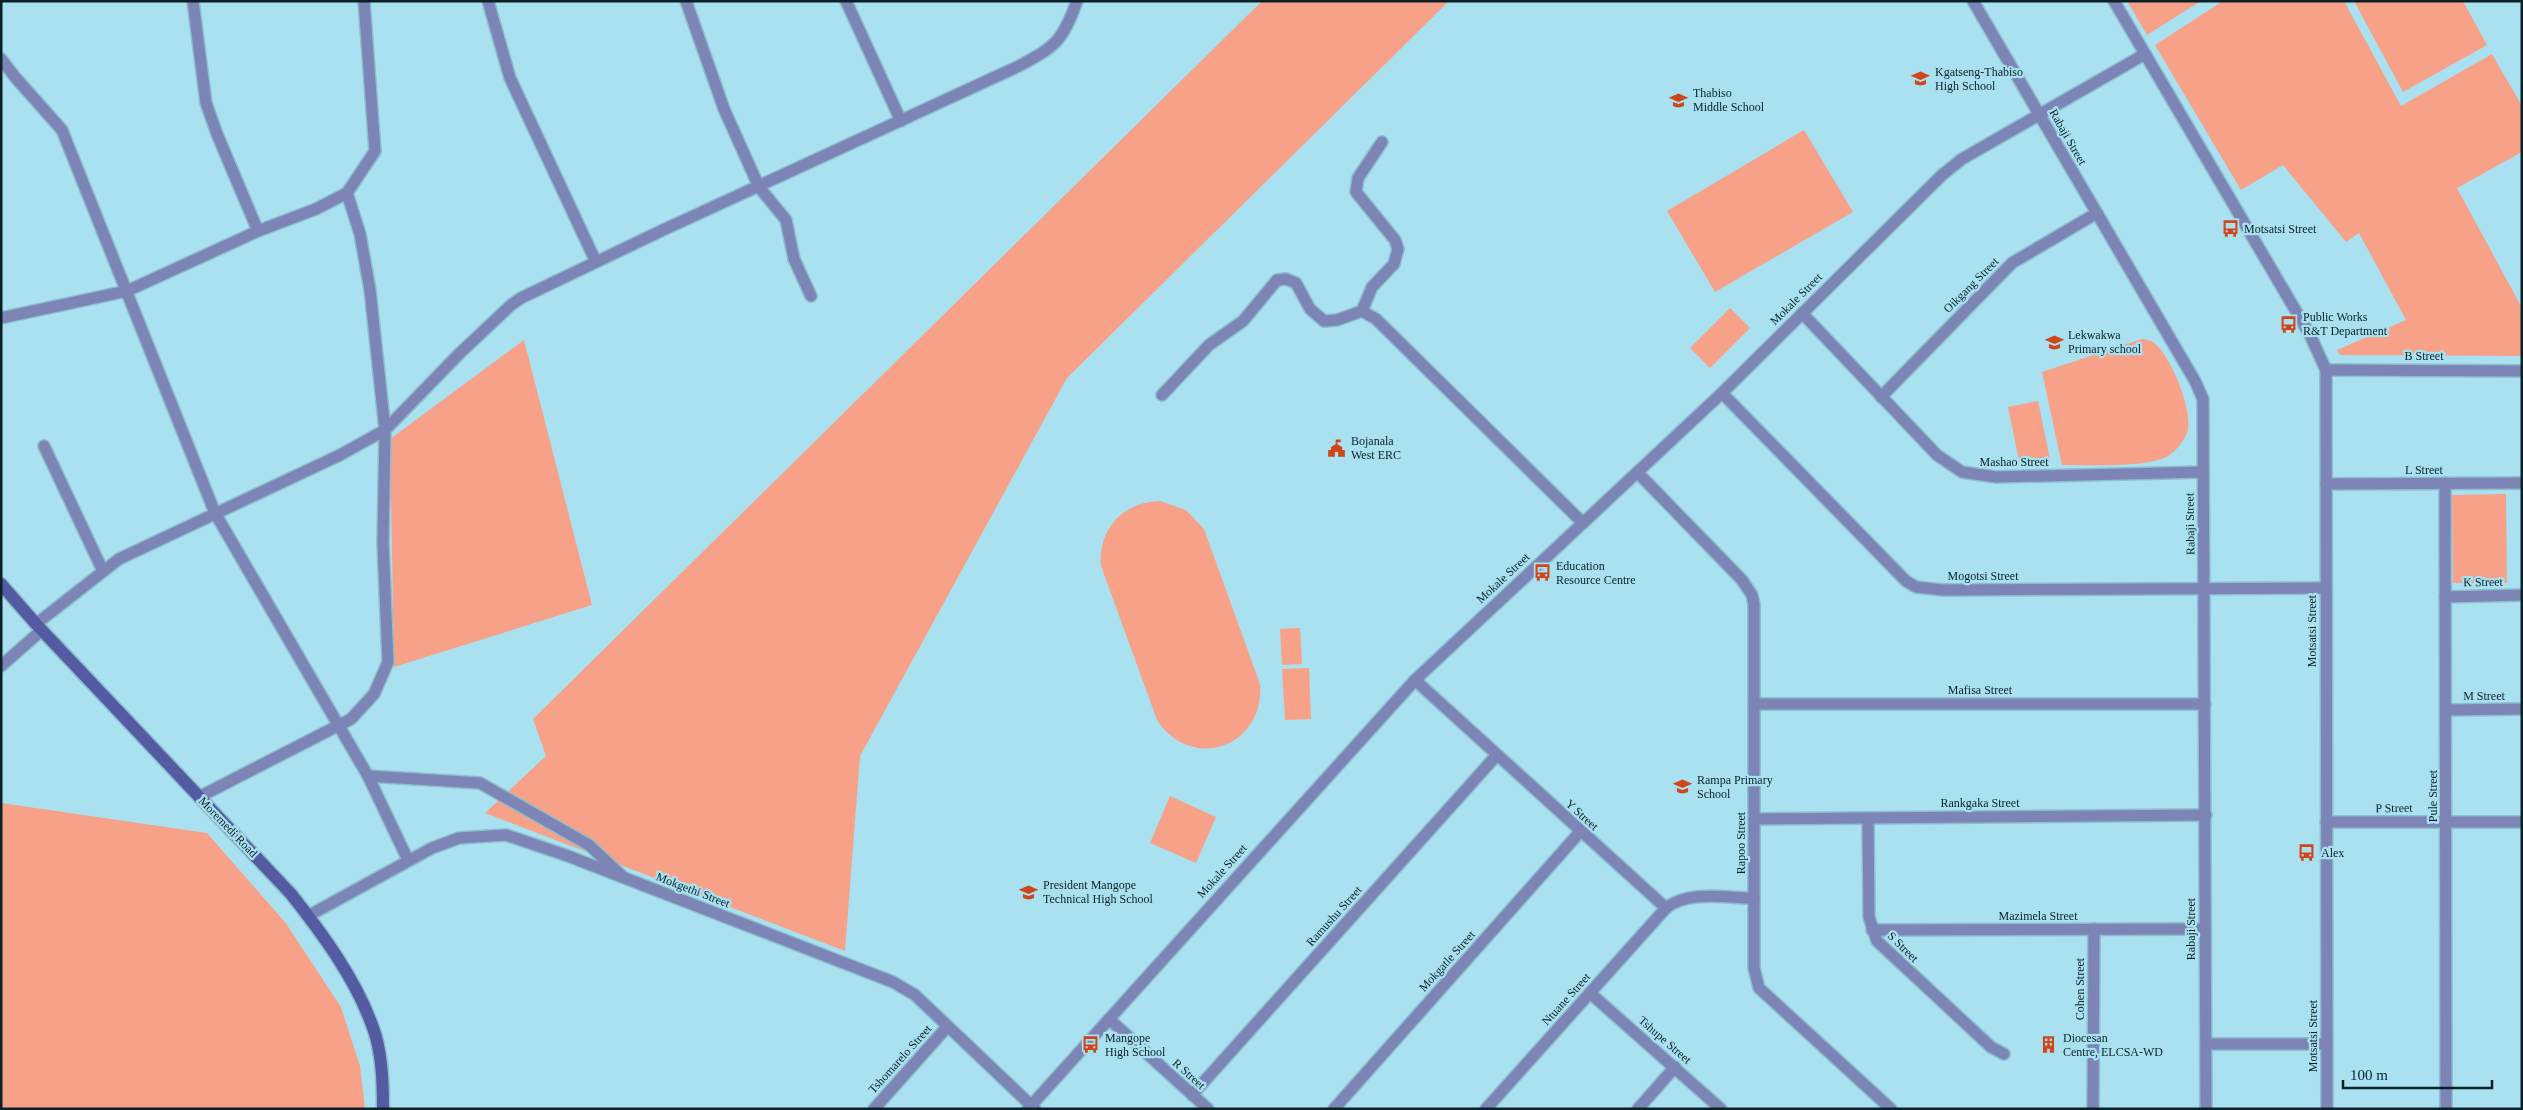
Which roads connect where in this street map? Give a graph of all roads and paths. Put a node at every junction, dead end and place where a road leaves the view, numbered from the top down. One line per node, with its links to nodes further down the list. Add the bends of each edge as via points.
1 (193, 1): 17 (street, via 206,102)
2 (364, 1): 15 (street, via 375,151)
3 (488, 1): 18 (street, via 510,78)
4 (686, 1): 14 (street, via 724,109)
5 (846, 1): 12 (street)
6 (1077, 1): 12 (street, via 1068,26 1050,48)
7 (1973, 1): 11 (street, Rabaji Street)
8 (2114, 1): 9 (street, Motsatsi Street)
9 (2145, 54): 11 (street); 24 (street, Motsatsi Street, via 2310,335)
10 (1, 58): 19 (street, via 62,130)
11 (2040, 115): 16 (street, Rabaji Street); 22 (street, Mokale Street, via 1962,159 1942,175)
12 (901, 121): 14 (street)
13 (1382, 142): 21 (street, via 1358,178 1356,192 1395,240 1398,253 1394,264 1372,287)
14 (759, 186): 18 (street); 20 (street, via 786,220 794,259)
15 (347, 193): 17 (street, via 316,209); 29 (street, via 360,234 369,281)
16 (2097, 213): 28 (street, Oikgang Street, via 2012,263); 31 (street, Rabaji Street, via 2201,392)
17 (258, 231): 19 (street)
18 (596, 262): 29 (street, via 511,305)
19 (127, 290): 23 (street); 36 (street)
20 (810, 296)
21 (1362, 312): 27 (street, via 1324,321 1310,309 1296,283 1277,280 1243,321 1209,346); 37 (street, via 1376,319)
22 (1802, 313): 26 (street, Mokale Street); 28 (street, Mashao Street)
23 (1, 318)
24 (2326, 370): 25 (street, B Street); 35 (street, Motsatsi Street)
25 (2522, 370)
26 (1722, 393): 32 (street, Mokale Street); 41 (street, Mogotsi Street, via 1906,581 1916,587 1943,590)
27 (1162, 396)
28 (1882, 397): 31 (street, Mashao Street, via 1937,455 1962,472 1977,476)
29 (385, 430): 36 (street, via 340,455); 51 (street, via 383,543 388,662 374,694 351,718)
30 (44, 446): 38 (street)
31 (2204, 472): 41 (street, Rabaji Street)
32 (1638, 473): 37 (street, Mokale Street); 47 (street, Rapoo Street, via 1742,580 1752,595)
33 (2445, 483): 34 (street, L Street); 35 (street, L Street); 43 (street, Pule Street)
34 (2522, 483)
35 (2326, 484): 40 (street, Motsatsi Street)
36 (215, 513): 38 (street, via 118,559); 51 (street)
37 (1583, 523): 46 (street, Mokale Street)
38 (102, 570): 44 (street)
39 (1, 584): 44 (street, Moremedi Road)
40 (2325, 588): 41 (street, Mogotsi Street); 59 (street, Motsatsi Street)
41 (2205, 589): 48 (street, Rabaji Street)
42 (2522, 595): 43 (street, K Street)
43 (2445, 596): 50 (street, Pule Street)
44 (39, 627): 45 (street); 54 (street, Moremedi Road)
45 (1, 666)
46 (1415, 680): 52 (street, Y Street); 71 (street, Mokale Street)
47 (1755, 704): 48 (street, Mafisa Street); 56 (street, Rapoo Street)
48 (2204, 704): 55 (street, Rabaji Street)
49 (2522, 709): 50 (street, M Street)
50 (2446, 710): 58 (street, Pule Street)
51 (338, 726): 53 (street); 54 (street)
52 (1496, 756): 61 (street, Y Street); 77 (street, Ramushu Street)
53 (368, 776): 62 (street); 63 (street, via 480,783 589,845)
54 (200, 797): 66 (street, Moremedi Road)
55 (2206, 815): 57 (street, Rankgaka Street); 69 (street, Rabaji Street)
56 (1755, 818): 57 (street, Rankgaka Street); 64 (street, Rapoo Street)
57 (1868, 818): 68 (street, S Street, via 1869,917)
58 (2447, 821): 59 (street, P Street); 60 (street, P Street); 90 (street, Pule Street)
59 (2326, 822): 74 (street, Motsatsi Street)
60 (2522, 822)
61 (1580, 832): 65 (street, Y Street); 82 (street, Mokgatle Street)
62 (408, 860): 63 (street, Mokgethi Street, via 459,838 506,835); 66 (street, Mokgethi Street)
63 (624, 878): 72 (street, Mokgethi Street, via 894,982 915,996)
64 (1754, 898): 65 (street, via 1686,897); 86 (street, Rapoo Street, via 1754,968 1759,988)
65 (1666, 908): 70 (street, Ntuane Street)
66 (308, 916): 79 (street, Moremedi Road, via 360,996 373,1027 382,1072)
67 (2094, 929): 68 (street, Mazimela Street); 69 (street, Mazimela Street); 87 (street, Cohen Street)
68 (1872, 930): 75 (street, S Street, via 1876,942 1991,1047)
69 (2204, 930): 73 (street, Rabaji Street)
70 (1590, 993): 76 (street, Tshupe Street); 83 (street, Ntuane Street)
71 (1109, 1019): 77 (street, R Street); 78 (street, Mokale Street)
72 (947, 1027): 78 (street, Mokgethi Street); 80 (street, Tshomarelo Street)
73 (2207, 1044): 74 (street); 88 (street, Rabaji Street)
74 (2327, 1044): 89 (street, Motsatsi Street)
75 (2004, 1054)
76 (1674, 1067): 84 (street); 85 (street, Tshupe Street)
77 (1192, 1095): 81 (street, R Street)
78 (1031, 1108)
79 (383, 1109)
80 (874, 1109)
81 (1208, 1109)
82 (1334, 1109)
83 (1486, 1109)
84 (1638, 1109)
85 (1721, 1109)
86 (1891, 1109)
87 (2093, 1109)
88 (2206, 1109)
89 (2327, 1109)
90 (2446, 1109)

